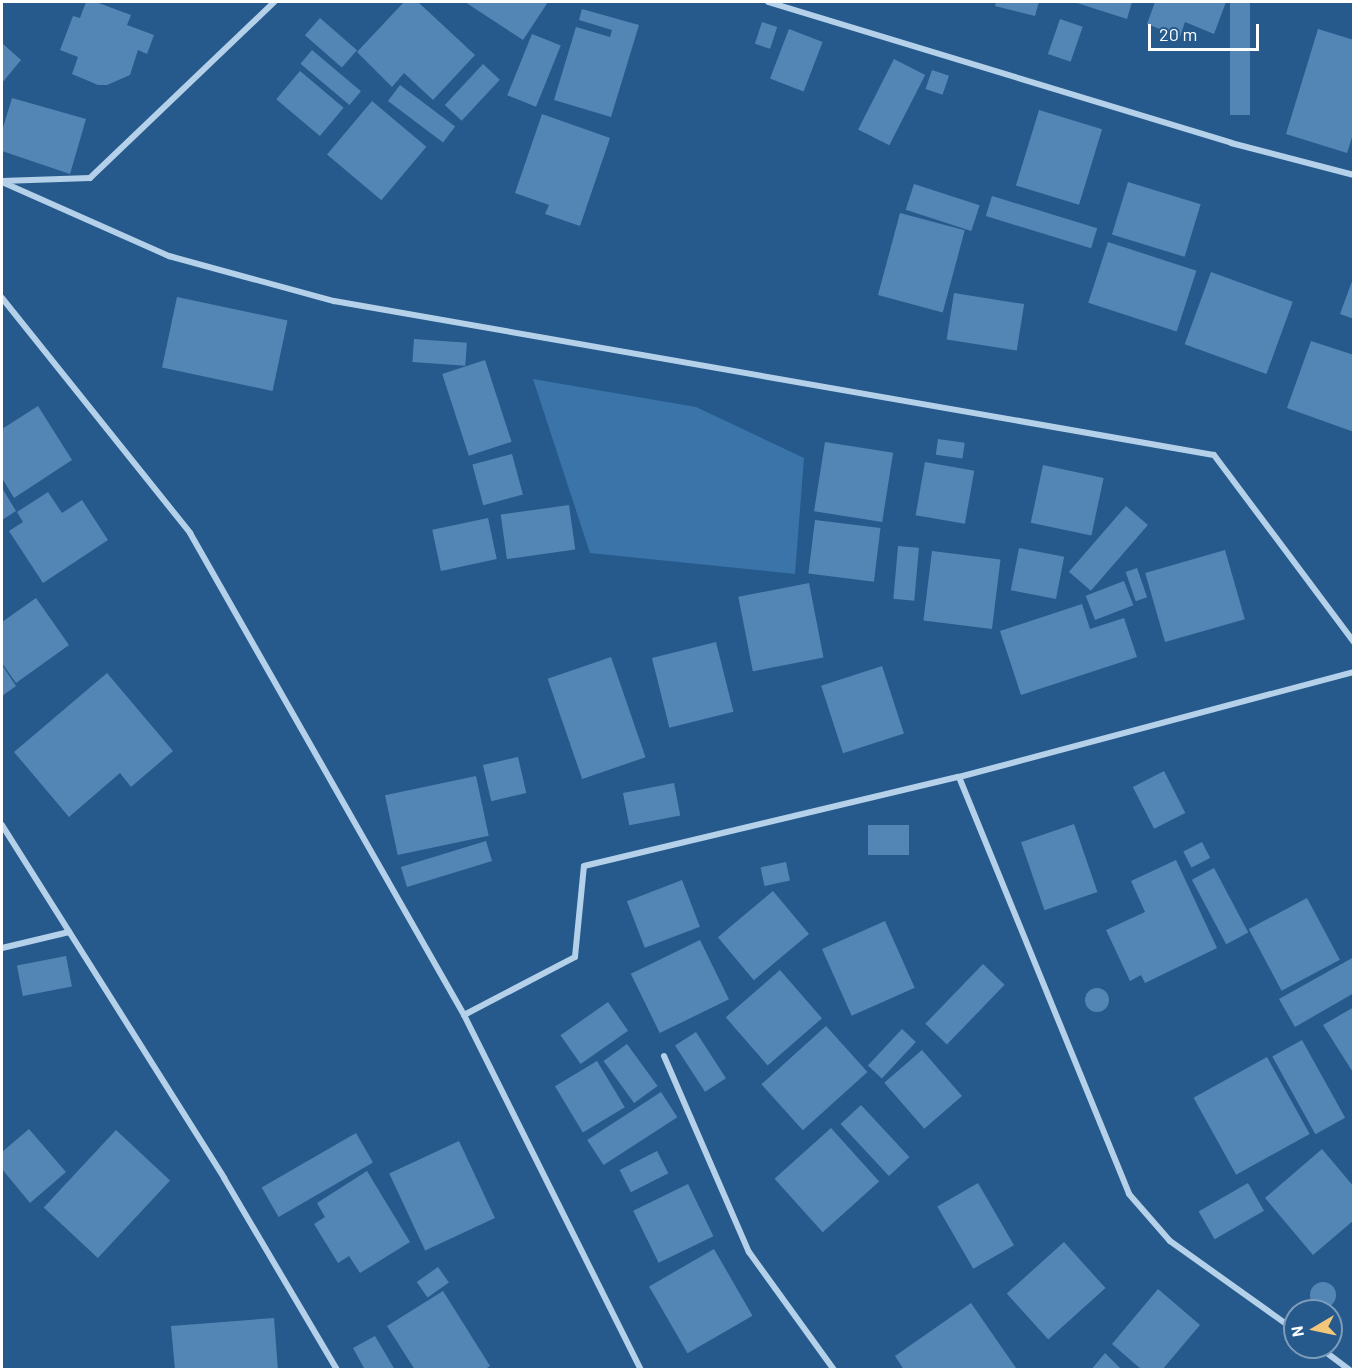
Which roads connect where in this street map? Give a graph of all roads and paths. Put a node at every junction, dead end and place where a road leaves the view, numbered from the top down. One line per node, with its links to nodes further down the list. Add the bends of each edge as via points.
1 (274, 2): 4 (street, via 90,178)
2 (768, 2): 3 (street, via 1231,143)
3 (1353, 175)
4 (2, 182): 6 (street, via 169,256 334,301 1214,455)
5 (2, 298): 12 (street, via 189,534)
6 (1353, 642)
7 (1353, 672): 8 (street)
8 (959, 777): 12 (street, via 584,866 574,957); 14 (street, via 1129,1194 1170,1241)
9 (2, 825): 10 (street)
10 (69, 932): 11 (street); 16 (street, via 224,1178)
11 (2, 948)
12 (464, 1015): 17 (street)
13 (664, 1056): 18 (street, via 749,1252)
14 (1283, 1321)
15 (1335, 1359): 19 (street)
16 (337, 1370)
17 (641, 1370)
18 (834, 1370)
19 (1350, 1370)

